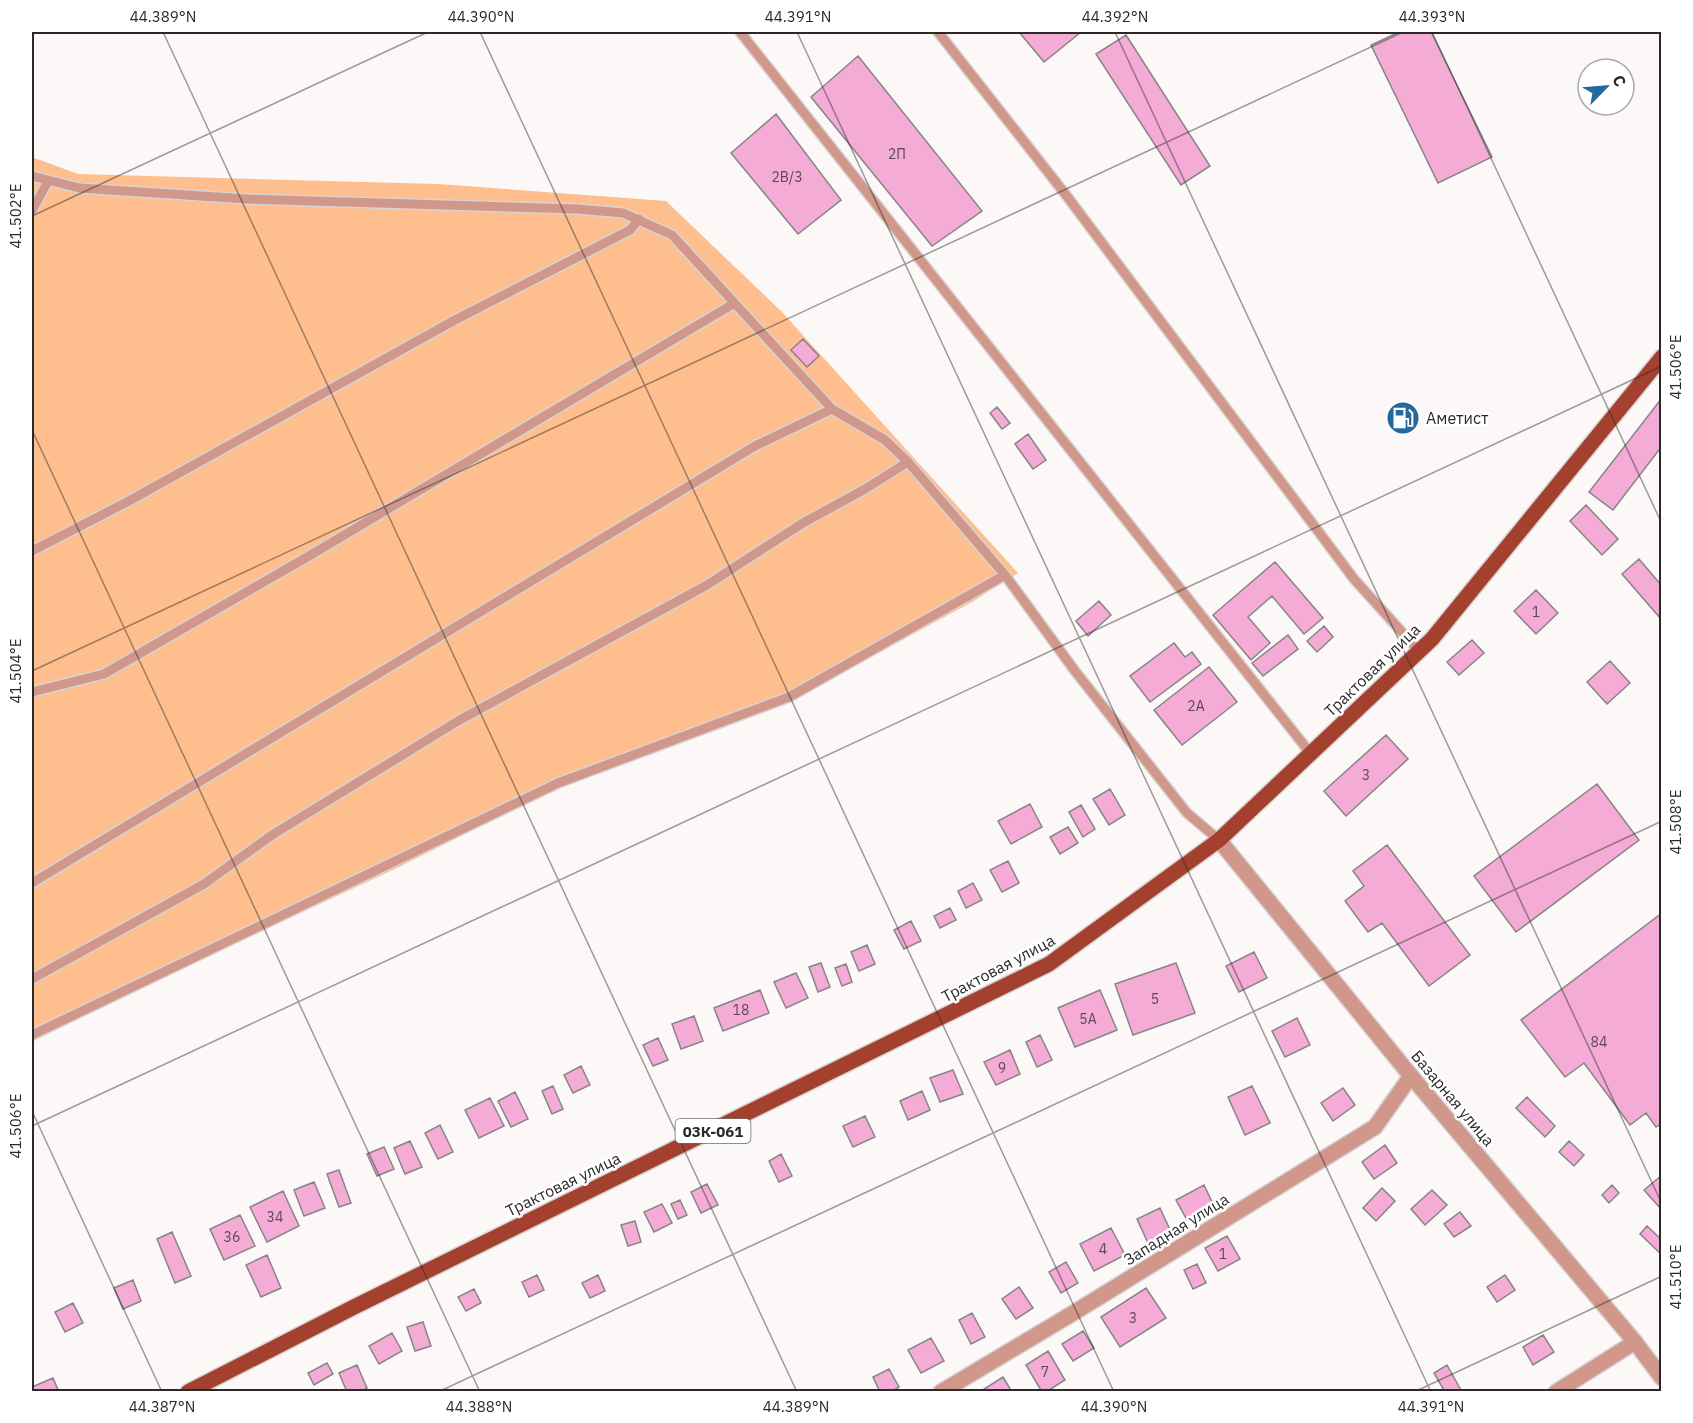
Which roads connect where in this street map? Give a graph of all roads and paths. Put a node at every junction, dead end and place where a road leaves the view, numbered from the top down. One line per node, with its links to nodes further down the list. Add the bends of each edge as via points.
1 (740, 32): 15 (lane)
2 (938, 32): 13 (lane, via 1066,195 1354,579)
3 (32, 176): 4 (lane)
4 (48, 182): 5 (lane); 6 (lane, via 79,188 247,199 578,209 623,213)
5 (32, 211)
6 (639, 219): 7 (lane, via 672,235); 11 (lane, via 630,230 455,320)
7 (733, 304): 9 (lane); 14 (lane, via 104,674)
8 (1662, 357): 13 (main road, Трактовая улица)
9 (832, 409): 10 (lane, via 885,440); 17 (lane, via 755,446)
10 (908, 462): 12 (lane); 18 (lane, via 706,585 458,721 272,835 204,884)
11 (32, 551)
12 (1005, 575): 16 (lane, via 1187,813); 19 (lane, via 789,697 558,783)
13 (1419, 651): 15 (main road, Трактовая улица)
14 (32, 692)
15 (1311, 754): 16 (main road, Трактовая улица)
16 (1219, 840): 20 (street, Базарная улица); 23 (main road, Трактовая улица / 03К-061, via 1049,964)
17 (32, 883)
18 (32, 979)
19 (32, 1035)
20 (1411, 1076): 21 (street, Базарная улица); 24 (street, Западная улица, via 1375,1127)
21 (1635, 1342): 22 (street, Базарная улица); 25 (street)
22 (1662, 1378)
23 (188, 1392)
24 (941, 1392)
25 (1556, 1392)

